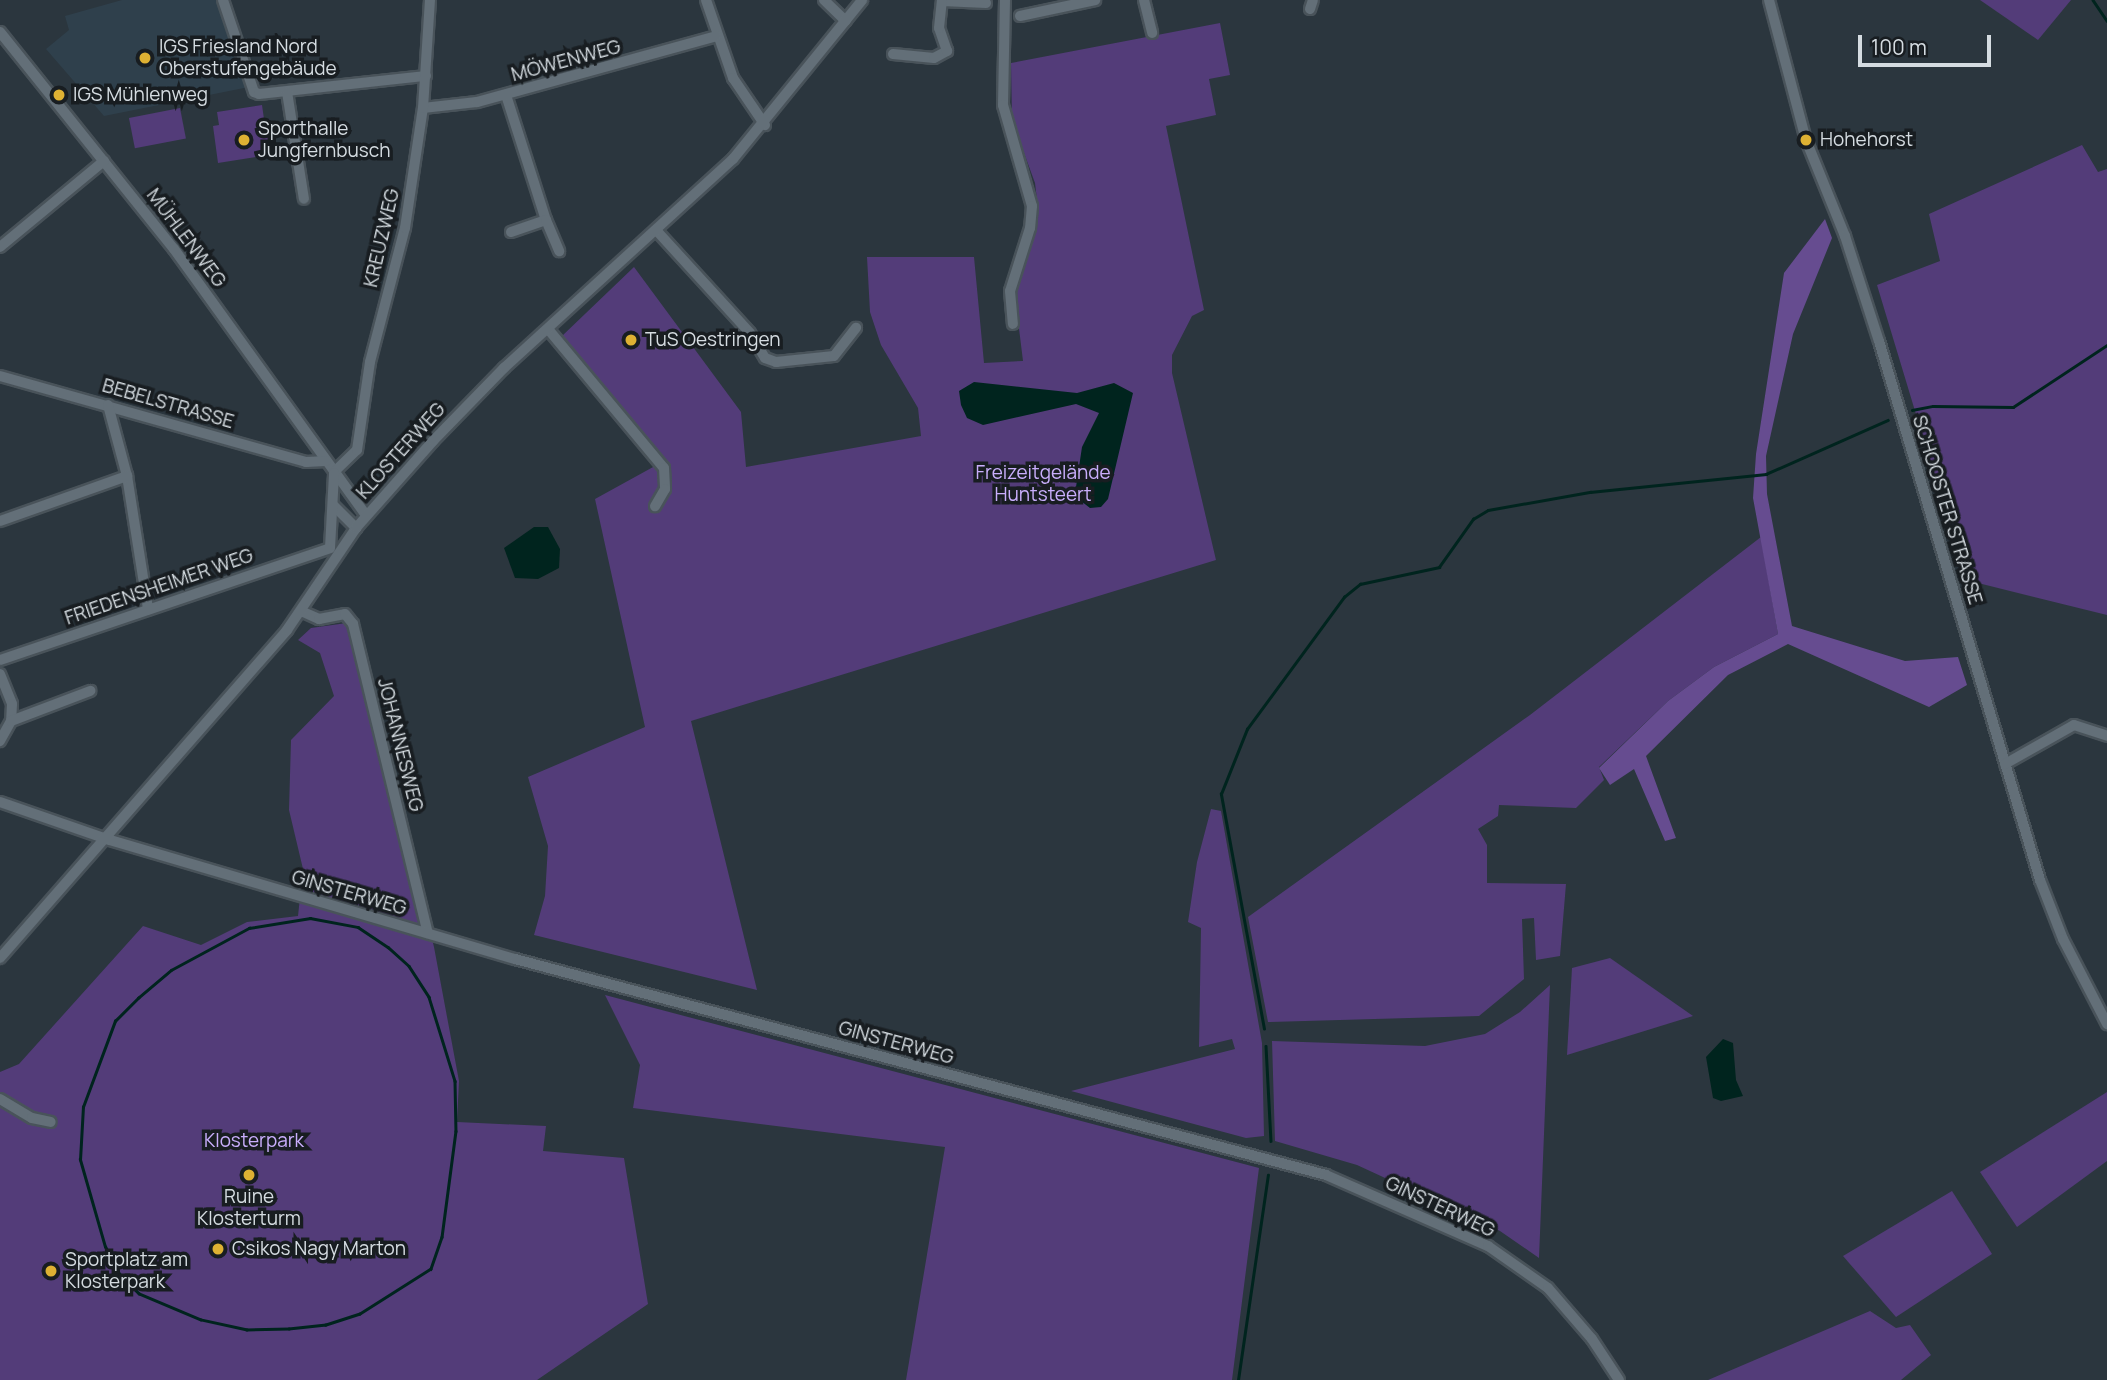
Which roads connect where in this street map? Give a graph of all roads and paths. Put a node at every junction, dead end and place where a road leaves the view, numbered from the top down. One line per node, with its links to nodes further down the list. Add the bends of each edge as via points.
1 (223, 0): 19 (street, via 254,92)
2 (430, 0): 18 (street, KREUZWEG)
3 (706, 0): 16 (street)
4 (824, 0): 13 (street)
5 (862, 0): 13 (street, KLOSTERWEG)
6 (942, 0): 11 (street); 17 (street, via 939,28 947,51 934,58)
7 (1005, 0): 30 (street, via 1002,95 1007,131 1030,188 1032,206 1030,228 1010,291)
8 (1095, 0): 12 (street)
9 (1144, 0): 15 (street)
10 (1769, 0): 52 (street, SCHOOSTER STRASSE, via 1806,140 1854,262)
11 (986, 3)
12 (1020, 16)
13 (846, 21): 22 (street, KLOSTERWEG)
14 (0, 32): 23 (street, MÜHLENWEG)
15 (1152, 33)
16 (716, 36): 20 (street, MÖWENWEG); 22 (street, via 747,104)
17 (893, 54)
18 (426, 76): 19 (street); 21 (street, KREUZWEG)
19 (287, 92): 24 (street)
20 (506, 95): 21 (street, MÖWENWEG); 25 (street)
21 (423, 108): 36 (street, KREUZWEG, via 405,228 370,362 357,450)
22 (765, 125): 26 (street, KLOSTERWEG)
23 (104, 161): 28 (street); 35 (street, MÜHLENWEG, via 174,249)
24 (304, 199)
25 (546, 220): 27 (street); 29 (street)
26 (656, 230): 31 (street, via 750,333 765,358 776,362 834,356); 32 (street, KLOSTERWEG)
27 (511, 232)
28 (0, 247)
29 (559, 251)
30 (1013, 324)
31 (856, 328)
32 (548, 329): 39 (street, via 664,468 665,489); 40 (street, KLOSTERWEG, via 458,413)
33 (0, 376): 34 (street, BEBELSTRASSE)
34 (108, 405): 35 (street, BEBELSTRASSE, via 306,462); 37 (street)
35 (326, 461): 36 (street, MÜHLENWEG)
36 (334, 472): 38 (street); 40 (street, MÜHLENWEG)
37 (127, 476): 41 (street); 44 (street)
38 (333, 505): 42 (street); 43 (street)
39 (655, 506)
40 (366, 515): 42 (street, KLOSTERWEG)
41 (0, 521)
42 (356, 528): 43 (street, KLOSTERWEG)
43 (333, 551): 44 (street, FRIEDENSHEIMER WEG); 45 (street, KLOSTERWEG)
44 (148, 609): 46 (street, FRIEDENSHEIMER WEG)
45 (301, 611): 54 (street, KLOSTERWEG); 55 (street, JOHANNESWEG, via 318,620 345,614 353,624)
46 (0, 660)
47 (0, 674): 49 (street, via 10,692)
48 (90, 691): 49 (street)
49 (11, 721): 51 (street)
50 (2107, 736): 52 (street, via 2074,725)
51 (0, 741)
52 (2005, 764): 57 (street, SCHOOSTER STRASSE, via 2049,904)
53 (0, 802): 54 (street, GINSTERWEG)
54 (105, 839): 55 (street, GINSTERWEG); 56 (street, KLOSTERWEG)
55 (428, 933): 60 (street, GINSTERWEG, via 1326,1175 1488,1246 1548,1288 1592,1339)
56 (0, 958)
57 (2107, 1024)
58 (0, 1099): 59 (street, via 32,1118)
59 (51, 1122)
60 (1619, 1380)

